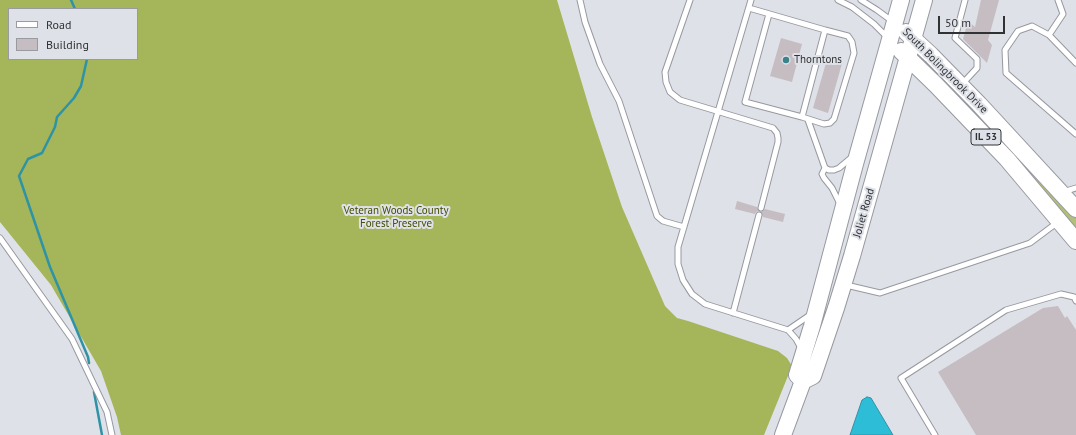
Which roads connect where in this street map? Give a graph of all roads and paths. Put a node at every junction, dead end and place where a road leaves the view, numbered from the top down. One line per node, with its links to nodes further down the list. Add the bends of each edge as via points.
1 (580, 0): 32 (lane, via 600,64 619,101 657,216 663,221)
2 (690, 0): 20 (lane, via 665,72 666,82 670,92 680,100)
3 (751, 0): 10 (lane)
4 (838, 0): 16 (lane, via 852,7)
5 (861, 0): 12 (lane)
6 (901, 0): 12 (main road, Joliet Road)
7 (924, 0): 15 (main road, Joliet Road)
8 (965, 0): 19 (lane, via 955,38 976,60 977,68)
9 (1058, 0): 14 (lane, via 1063,14)
10 (749, 8): 11 (lane); 20 (lane)
11 (769, 14): 13 (lane); 21 (lane, via 745,102)
12 (895, 22): 15 (main road, South Bolingbrook Drive / IL 53); 16 (main road, Joliet Road)
13 (825, 30): 21 (lane); 22 (lane, via 848,36 854,53 834,119 824,124)
14 (1048, 35): 18 (lane); 23 (lane, via 1032,26 1018,31 1005,50 1006,73)
15 (913, 38): 17 (main road, Joliet Road); 19 (main road, South Bolingbrook Drive / IL 53)
16 (890, 40): 17 (main road, South Bolingbrook Drive / IL 53); 24 (main road, Joliet Road)
17 (908, 58): 31 (main road, South Bolingbrook Drive / IL 53, via 986,136); 35 (main road, Joliet Road)
18 (1076, 62)
19 (961, 86): 26 (main road, South Bolingbrook Drive / IL 53)
20 (718, 111): 27 (lane, via 773,128 777,133 778,142); 32 (lane)
21 (802, 118): 22 (lane)
22 (808, 120): 25 (lane)
23 (1076, 134)
24 (858, 153): 25 (lane, via 839,168); 29 (main road, Joliet Road)
25 (825, 168): 29 (lane, via 822,174 840,202)
26 (1069, 190): 28 (main road, South Bolingbrook Drive / IL 53)
27 (761, 208)
28 (1076, 209)
29 (842, 211): 37 (main road, Joliet Road)
30 (759, 215): 38 (lane)
31 (1060, 221): 34 (main road, South Bolingbrook Drive / IL 53); 35 (lane, via 1030,243 880,293)
32 (684, 227): 38 (lane, via 678,247 678,264 683,280 692,294 705,304)
33 (0, 238): 42 (lane, via 72,340 107,412)
34 (1076, 241)
35 (843, 285): 41 (main road, Joliet Road, via 813,376)
36 (1076, 301): 44 (lane, via 1074,297 1061,294 1006,310 901,378)
37 (817, 310): 39 (lane); 40 (main road, Joliet Road)
38 (733, 312): 39 (lane)
39 (788, 330): 40 (lane)
40 (804, 353): 41 (main road, Joliet Road, via 798,375)
41 (803, 382): 43 (main road, Joliet Road)
42 (112, 435)
43 (783, 435)
44 (935, 435)

